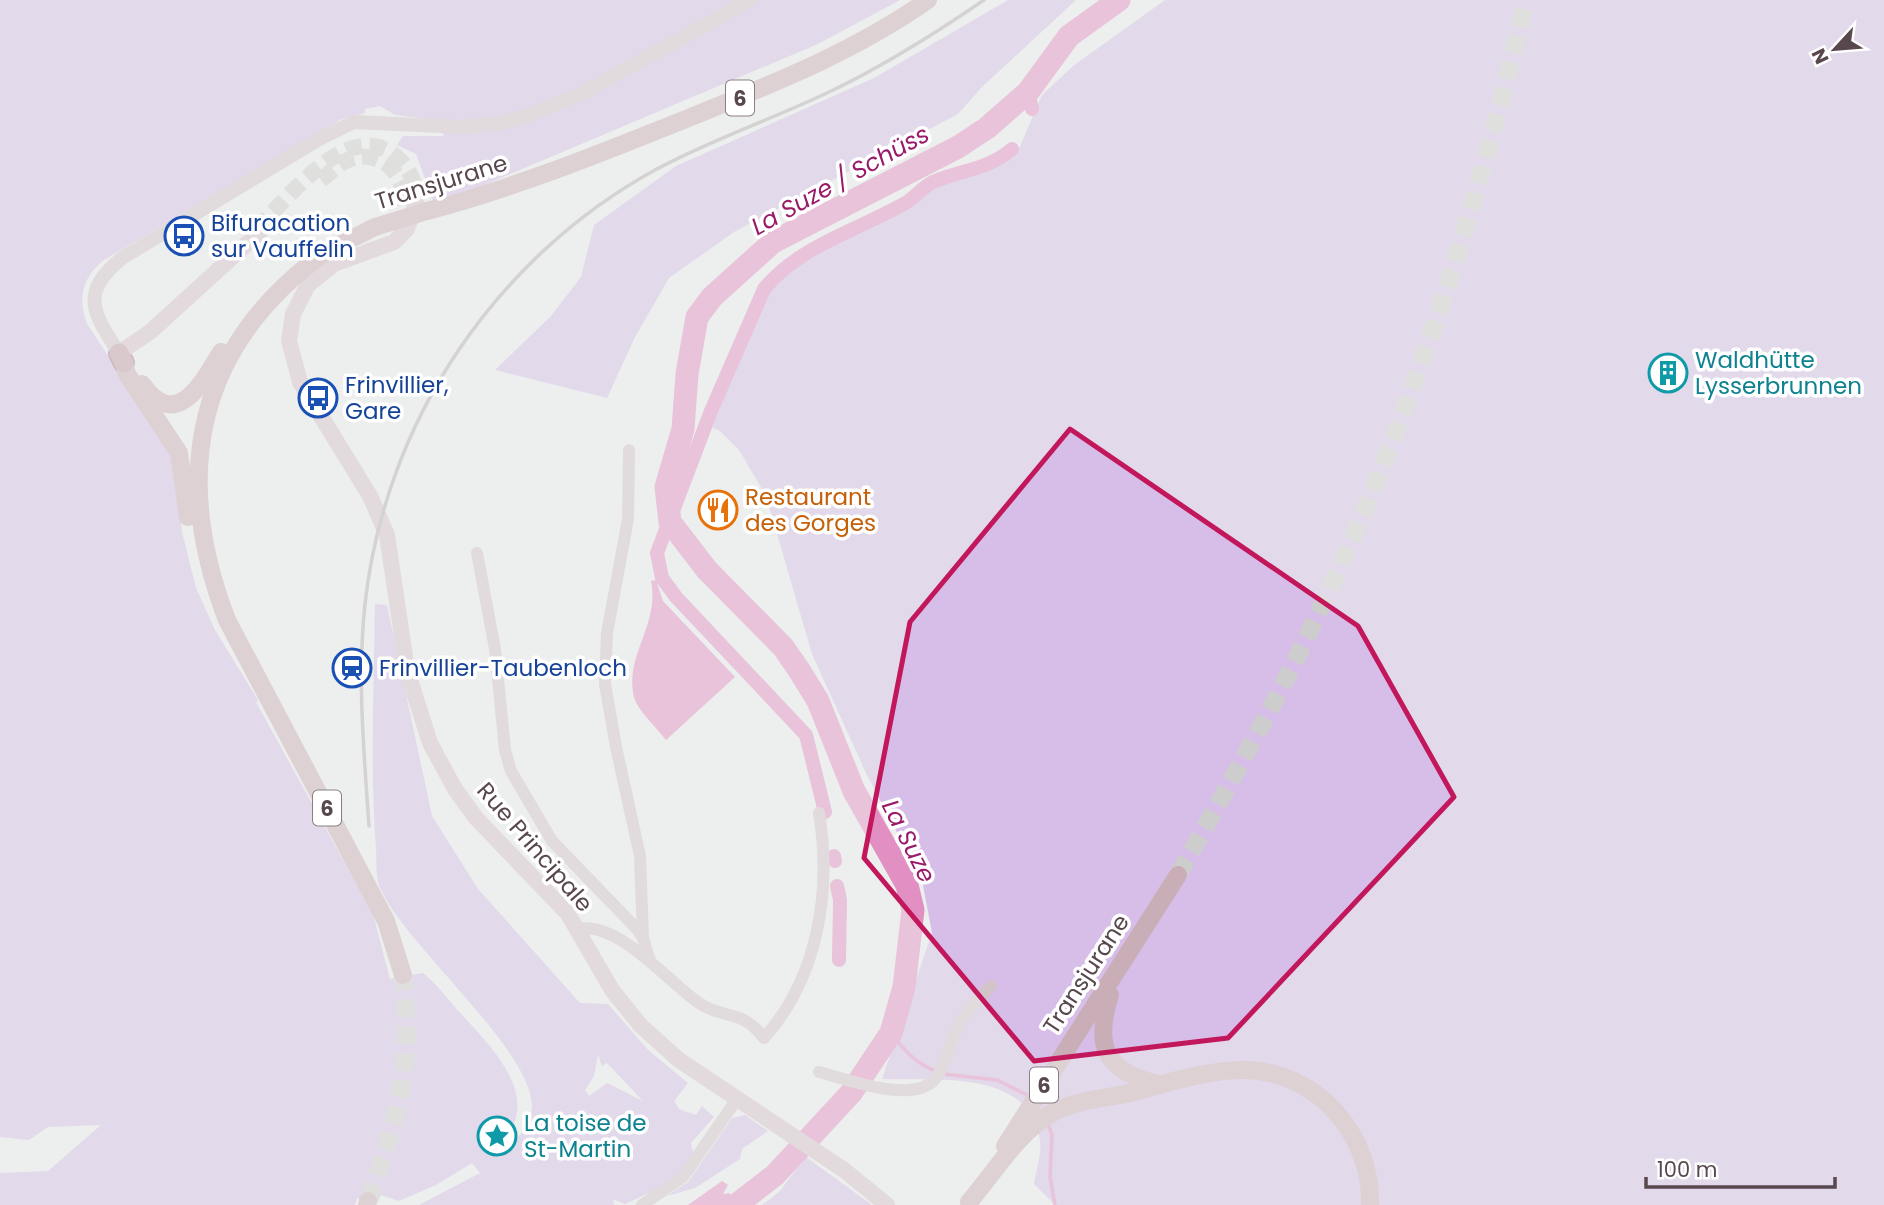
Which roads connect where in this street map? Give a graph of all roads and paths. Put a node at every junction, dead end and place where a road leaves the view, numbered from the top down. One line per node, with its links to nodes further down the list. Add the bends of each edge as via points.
1 (750, 0): 6 (street, via 583,93 529,115 471,127 354,122 321,138 132,252 101,277 94,292 94,311)
2 (928, 0): 3 (main road, Transjurane / 6, via 851,48 758,91 516,185)
3 (416, 207): 5 (main road, Transjurane / 6, bridge, via 327,251 277,292); 12 (main road, Rue Principale, via 371,248 334,264 308,285 289,330 290,350 297,375 370,496 387,535 407,670 430,743 476,818 554,896)
4 (261, 232): 6 (main road)
5 (242, 336): 6 (main road, via 222,350 190,399 173,403 159,401 149,393); 9 (main road, Transjurane / 6, via 220,378 201,438 198,506)
6 (121, 358): 9 (main road, via 179,453 190,534)
7 (629, 450): 13 (street, via 628,519 607,633 605,684 640,856)
8 (477, 553): 13 (street, via 511,771 552,841)
9 (208, 568): 16 (main road, Transjurane / 6, via 239,646 386,921)
10 (819, 813): 14 (street, via 825,856 817,934 795,997 764,1038 744,1019 701,1005)
11 (1178, 875): 15 (main road, Transjurane / 6)
12 (578, 929): 14 (street, via 604,932); 20 (main road, Rue Principale, via 612,990 641,1026 669,1052)
13 (643, 938): 14 (street)
14 (650, 961)
15 (1119, 968): 19 (main road, via 1102,1020 1104,1047 1124,1072); 21 (main road, Transjurane / 6)
16 (403, 975)
17 (991, 986): 18 (street, via 964,1017 937,1077 926,1086 872,1087)
18 (819, 1072)
19 (1158, 1084): 21 (main road, via 1051,1113); 24 (main road, via 1233,1070 1266,1073 1306,1088 1346,1123 1364,1160)
20 (742, 1103): 22 (street, via 683,1177); 23 (main road, Rue Principale, via 842,1169)
21 (968, 1203)
22 (642, 1205)
23 (887, 1205)
24 (1370, 1205)

